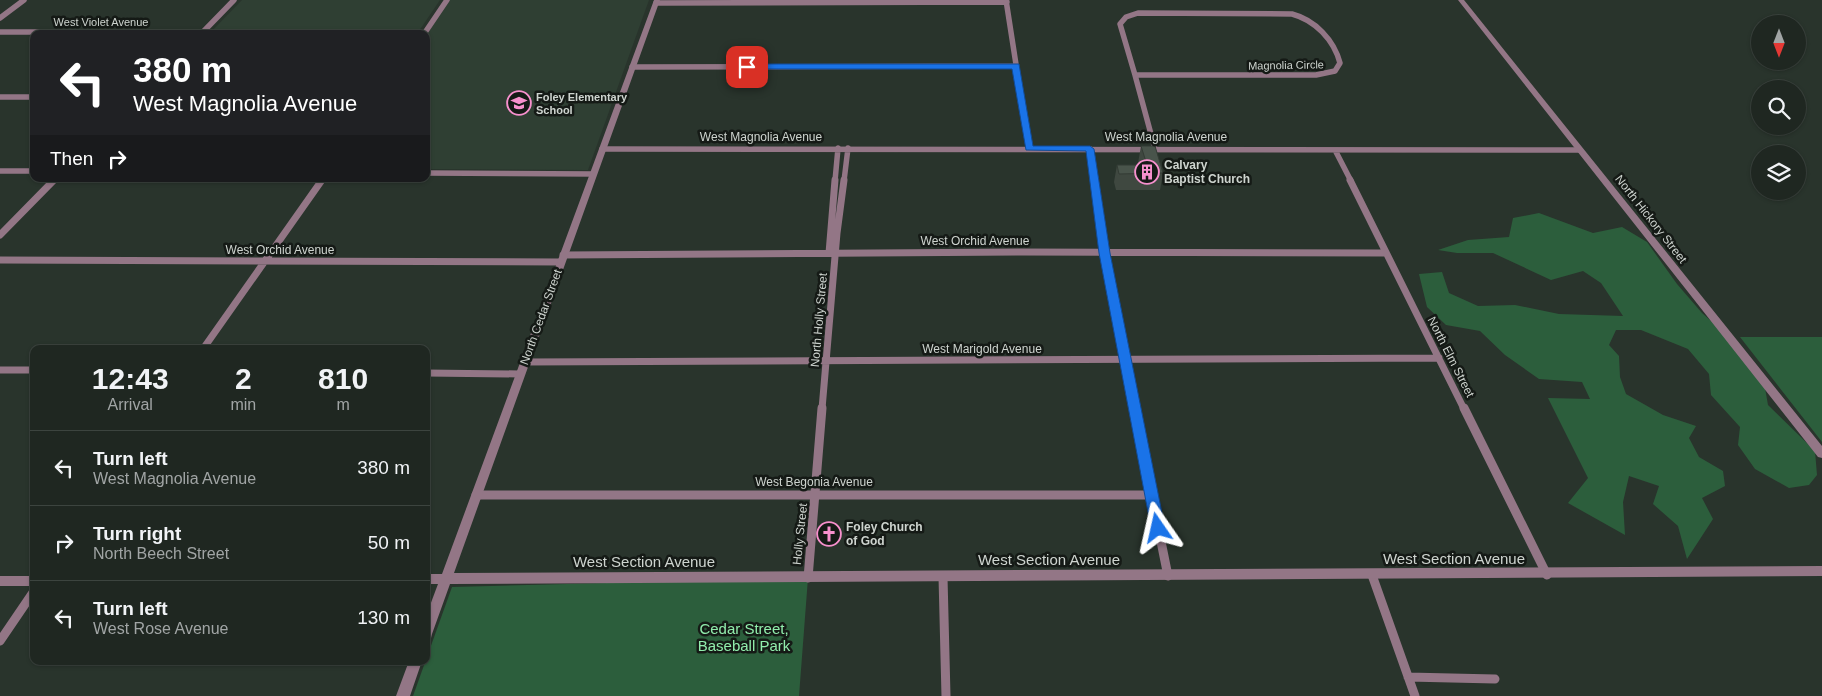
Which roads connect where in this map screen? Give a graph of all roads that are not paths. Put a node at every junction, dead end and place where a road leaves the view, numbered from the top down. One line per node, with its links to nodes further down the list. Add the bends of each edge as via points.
1 (24, 0): 7 (street)
2 (234, 0): 8 (street)
3 (446, 0): 9 (street)
4 (1461, 0): 24 (street, North Hickory Street)
5 (656, 1): 6 (street); 13 (street, North Cedar Street)
6 (1006, 1): 12 (street)
7 (0, 18)
8 (205, 30)
9 (427, 30)
10 (0, 32): 11 (street, West Violet Avenue)
11 (30, 32)
12 (1016, 66): 13 (street); 19 (street)
13 (632, 67): 21 (street, North Cedar Street)
14 (1135, 75): 14 (street, Magnolia Circle, via 1120,24 1126,17 1138,13 1299,15 1319,25 1340,63 1335,71 1316,75); 20 (street, Magnolia Circle)
15 (0, 97): 16 (street)
16 (30, 97)
17 (838, 148): 18 (street, West Magnolia Avenue); 21 (street, West Magnolia Avenue); 32 (street)
18 (848, 148): 19 (street, West Magnolia Avenue); 32 (street, North Holly Street)
19 (1029, 148): 22 (street, West Magnolia Avenue)
20 (1155, 148): 22 (street, West Magnolia Avenue); 23 (street, West Magnolia Avenue)
21 (602, 149): 28 (street, North Cedar Street)
22 (1090, 149): 33 (street)
23 (1335, 150): 24 (street, West Magnolia Avenue); 34 (street, North Elm Street)
24 (1580, 150): 47 (street, North Hickory Street)
25 (0, 171): 26 (street)
26 (30, 171)
27 (430, 173): 28 (street)
28 (593, 174): 35 (street, North Cedar Street)
29 (52, 182): 31 (street)
30 (321, 182): 37 (street)
31 (0, 235)
32 (832, 253): 33 (street, West Orchid Avenue); 35 (street, West Orchid Avenue); 40 (street, North Holly Street)
33 (1105, 253): 34 (street, West Orchid Avenue); 41 (street)
34 (1386, 253): 39 (street, North Elm Street)
35 (562, 258): 37 (street, West Orchid Avenue); 42 (street, North Cedar Street)
36 (0, 260): 37 (street, West Orchid Avenue)
37 (263, 261): 38 (street)
38 (206, 345)
39 (1439, 358): 41 (street, West Marigold Avenue); 53 (street, North Elm Street)
40 (826, 360): 41 (street, West Marigold Avenue); 42 (street, West Marigold Avenue); 48 (street, North Holly Street)
41 (1124, 360): 50 (street)
42 (525, 362): 46 (street, North Cedar Street)
43 (0, 370): 44 (street)
44 (30, 370)
45 (430, 373): 46 (street)
46 (520, 374): 49 (street, North Cedar Street)
47 (1822, 454)
48 (816, 494): 49 (street, West Begonia Avenue); 50 (street, West Begonia Avenue); 56 (street, Holly Street)
49 (476, 495): 58 (street, North Cedar Street)
50 (1151, 495): 54 (street)
51 (1822, 572): 53 (street, West Section Avenue)
52 (1372, 575): 53 (street, West Section Avenue); 54 (street, West Section Avenue); 65 (street)
53 (1547, 575)
54 (1168, 576): 55 (street, West Section Avenue)
55 (943, 577): 56 (street, West Section Avenue); 68 (street)
56 (808, 578): 58 (street, West Section Avenue)
57 (430, 579): 58 (street, West Section Avenue)
58 (447, 579): 62 (street, North Cedar Street)
59 (0, 581): 60 (street)
60 (30, 581)
61 (30, 597): 63 (street)
62 (430, 624)
63 (0, 641)
64 (415, 665): 67 (street)
65 (1408, 677): 66 (street); 69 (street)
66 (1495, 679)
67 (404, 696)
68 (946, 696)
69 (1415, 696)

